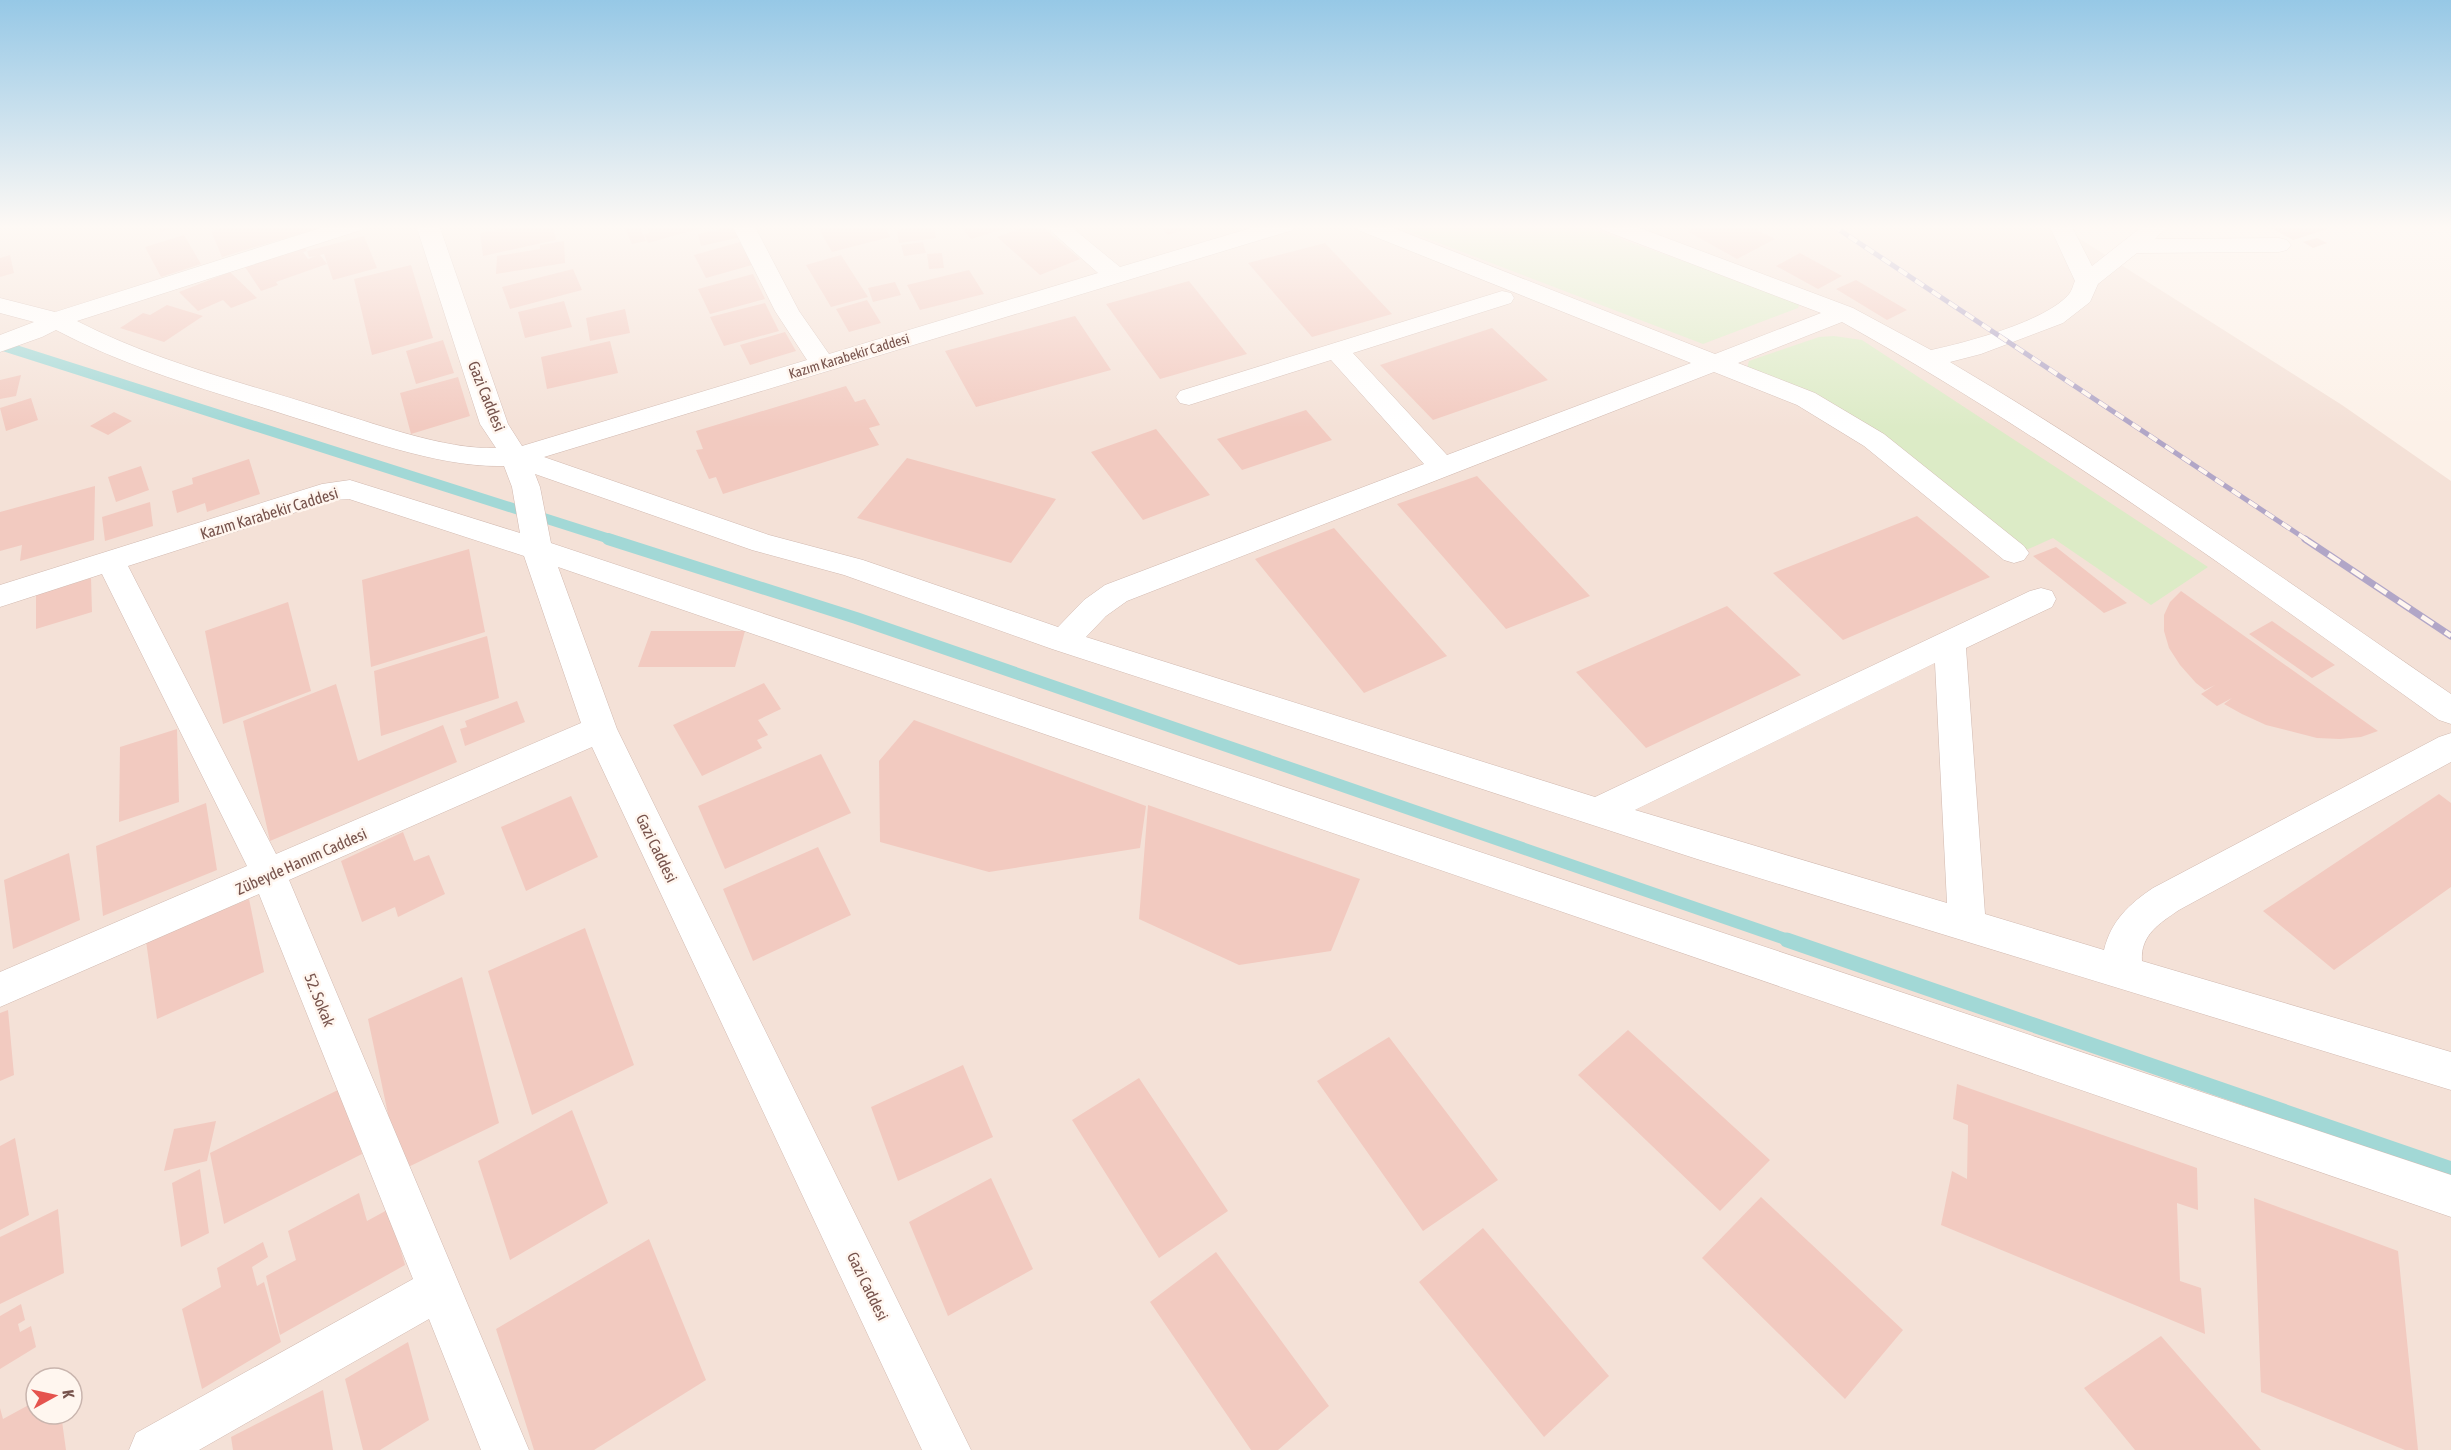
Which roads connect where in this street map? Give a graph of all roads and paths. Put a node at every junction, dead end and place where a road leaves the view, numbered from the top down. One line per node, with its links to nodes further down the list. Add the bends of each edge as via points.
1 (147, 293): 11 (street)
2 (450, 293): 18 (street, Gazi Caddesi, via 494,424)
3 (778, 293): 16 (street)
4 (1060, 293): 16 (street, Kazım Karabekir Caddesi)
5 (1538, 293): 15 (street)
6 (1790, 293): 10 (street)
7 (2083, 293): 14 (street, via 2054,318 1972,349)
8 (1502, 298): 13 (street)
9 (0, 305): 11 (street)
10 (1844, 313): 14 (street); 15 (street)
11 (45, 326): 12 (street); 18 (street, via 381,435 475,458)
12 (0, 344)
13 (1336, 350): 17 (street); 19 (street)
14 (1927, 359): 27 (street, via 2266,581)
15 (1714, 362): 19 (street); 21 (street, via 1806,399 1845,420)
16 (822, 363): 18 (street, Kazım Karabekir Caddesi)
17 (1189, 397)
18 (515, 457): 20 (street, Gazi Caddesi, via 526,487); 25 (street)
19 (1442, 467): 25 (street, via 1116,593)
20 (537, 549): 22 (street, Kazım Karabekir Caddesi, via 350,489 332,491); 28 (street, Gazi Caddesi); 36 (street, Kazım Karabekir Caddesi)
21 (2014, 553)
22 (111, 562): 23 (street, Kazım Karabekir Caddesi); 31 (street, 52. Sokak)
23 (0, 596)
24 (2041, 599): 26 (street)
25 (1063, 641): 30 (street)
26 (1950, 642): 30 (street); 32 (street)
27 (2451, 711)
28 (600, 729): 31 (street, Zübeyde Hanım Caddesi); 40 (street, Gazi Caddesi)
29 (2451, 746): 33 (street, via 2151,909 2129,932 2123,949)
30 (1598, 812): 32 (street)
31 (269, 875): 34 (street, Zübeyde Hanım Caddesi); 37 (street, 52. Sokak)
32 (1967, 926): 33 (street)
33 (2124, 973): 35 (street)
34 (0, 990)
35 (2451, 1071)
36 (2451, 1196)
37 (439, 1289): 38 (street); 39 (street, 52. Sokak)
38 (153, 1450)
39 (505, 1450)
40 (947, 1450)

